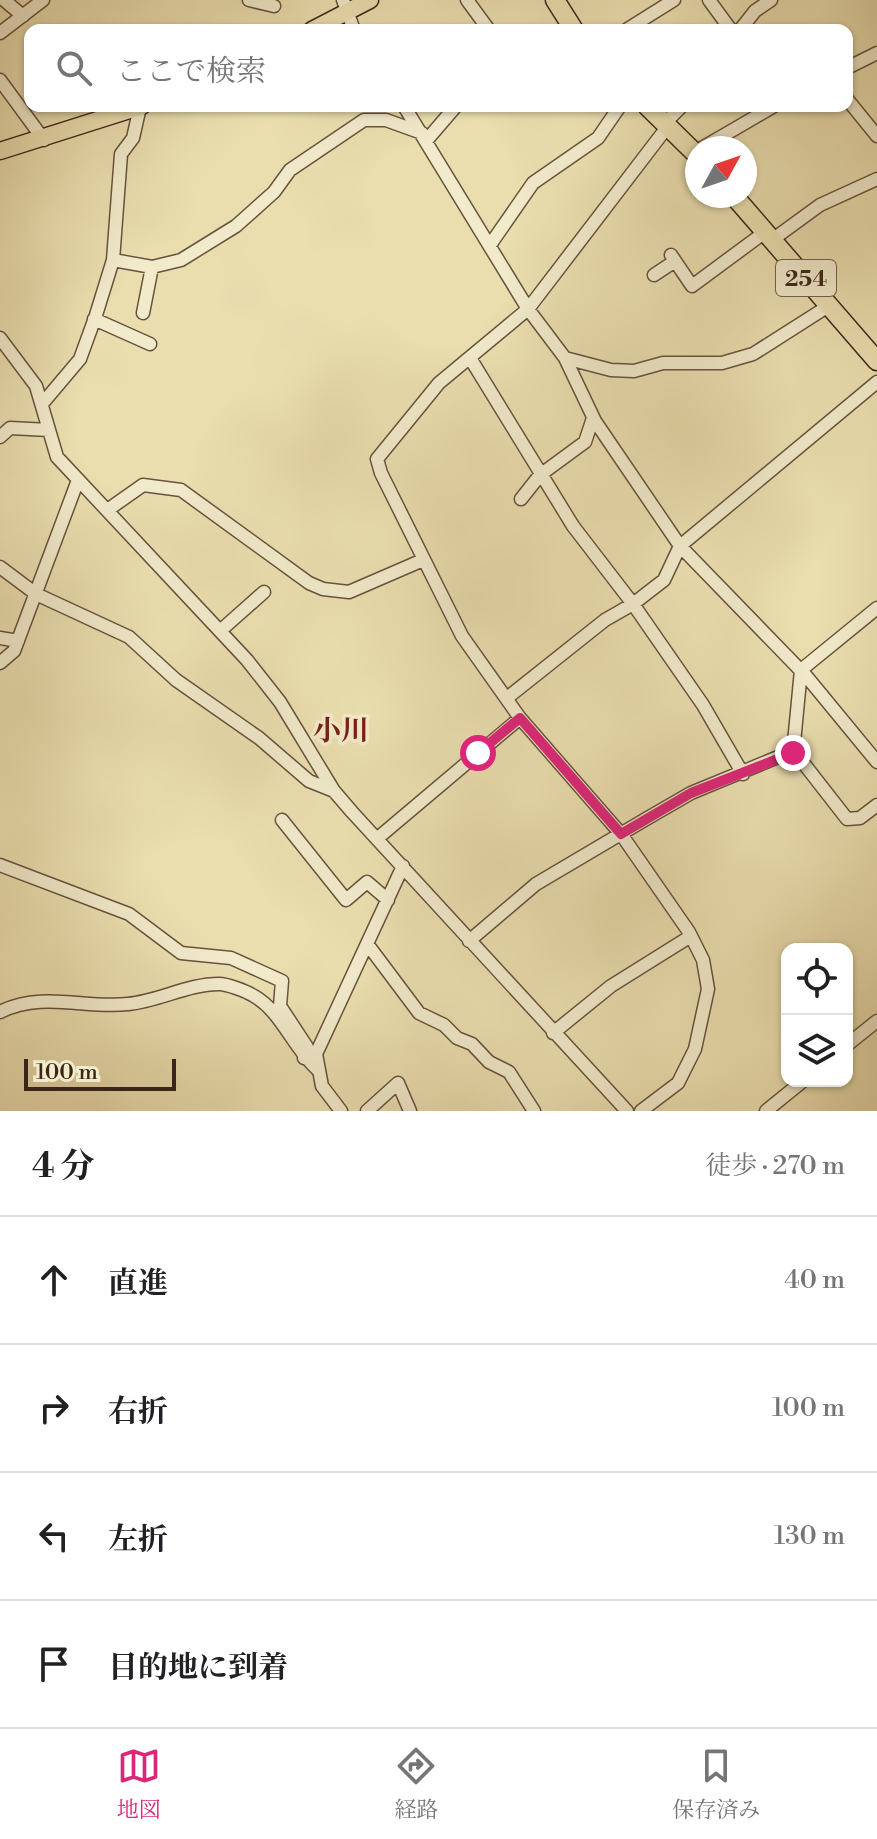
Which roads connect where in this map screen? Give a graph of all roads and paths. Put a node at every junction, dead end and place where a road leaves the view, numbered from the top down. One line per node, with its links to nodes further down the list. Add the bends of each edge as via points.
1 (4, 0): 12 (street)
2 (43, 0): 12 (street)
3 (249, 0): 10 (street)
4 (370, 0): 11 (main road)
5 (467, 0): 14 (street)
6 (555, 0): 15 (highway)
7 (674, 0): 16 (street)
8 (709, 0): 17 (street)
9 (771, 0): 18 (street)
10 (274, 6)
11 (344, 7): 13 (main road)
12 (23, 16): 19 (street)
13 (320, 24)
14 (485, 24)
15 (570, 24)
16 (636, 24)
17 (727, 24)
18 (745, 24)
19 (0, 33)
20 (877, 53): 21 (street)
21 (853, 65)
22 (0, 80): 36 (street)
23 (853, 106): 34 (street)
24 (124, 112): 36 (main road)
25 (140, 112): 43 (street, via 133,138 121,154)
26 (408, 112): 35 (street)
27 (450, 112): 35 (street)
28 (616, 112): 42 (street, via 598,138 533,183)
29 (653, 112): 32 (highway)
30 (677, 112): 32 (street)
31 (764, 112): 33 (street)
32 (667, 125): 37 (highway); 47 (street)
33 (723, 136)
34 (877, 136)
35 (424, 137): 42 (street); 44 (street, via 386,120 364,120 290,170 236,226 181,260)
36 (44, 140): 38 (main road)
37 (685, 142)
38 (0, 151)
39 (877, 179): 41 (street)
40 (744, 208): 41 (highway, 254)
41 (769, 236): 45 (street, via 692,286 673,258); 46 (highway, 254)
42 (490, 245): 47 (street)
43 (113, 260): 44 (street); 49 (street)
44 (152, 267): 48 (street)
45 (654, 275)
46 (830, 305): 53 (street, via 753,354 722,363 663,363 634,371); 54 (highway, 254)
47 (528, 309): 52 (street); 53 (street)
48 (143, 313)
49 (94, 319): 51 (street); 56 (street, via 80,359)
50 (0, 338): 56 (street, via 36,386)
51 (150, 344)
52 (470, 358): 60 (street); 65 (street, via 439,383 377,459)
53 (565, 358): 57 (street)
54 (877, 361)
55 (877, 382): 64 (street)
56 (42, 404): 58 (street)
57 (593, 418): 60 (street, via 585,442); 64 (street)
58 (49, 430): 59 (street, via 10,428); 61 (street, via 57,457)
59 (0, 437)
60 (540, 475): 62 (street); 69 (street)
61 (78, 480): 63 (street); 68 (street)
62 (521, 499)
63 (109, 509): 65 (street, via 143,485 181,490 309,583 336,592 361,588); 71 (street)
64 (680, 546): 69 (street, via 664,580); 75 (street)
65 (423, 560): 76 (street, via 462,636)
66 (0, 567): 68 (street)
67 (264, 592): 71 (street)
68 (36, 594): 73 (street); 81 (street, via 129,637 176,680 259,738 309,781)
69 (633, 604): 76 (street); 80 (street)
70 (877, 608): 75 (street)
71 (220, 631): 81 (street, via 280,702)
72 (0, 638): 73 (street)
73 (18, 641): 74 (street)
74 (0, 663)
75 (801, 670): 78 (street); 79 (street)
76 (507, 698): 77 (street)
77 (520, 718): 84 (street); 85 (street)
78 (793, 753): 80 (street); 82 (street, via 847,819 860,818)
79 (877, 762)
80 (743, 774): 84 (street, via 691,793)
81 (334, 791): 85 (street)
82 (877, 805)
83 (282, 820): 88 (street, via 346,900 367,882)
84 (621, 834): 89 (street); 90 (street, via 536,884)
85 (379, 837): 87 (street)
86 (0, 865): 96 (street, via 129,914 181,953 231,958 282,981 280,1006 307,1047)
87 (403, 866): 88 (street); 90 (street)
88 (388, 900): 91 (street)
89 (691, 936): 94 (street, via 611,986); 104 (street, via 706,975 705,1015 678,1083)
90 (469, 941): 94 (street)
91 (368, 945): 97 (street, via 319,1041); 102 (street, via 419,1013 509,1072)
92 (0, 1012): 96 (street, via 37,1001 130,1004 221,984 252,994 272,1010)
93 (877, 1021): 95 (street)
94 (553, 1033): 103 (street)
95 (853, 1040)
96 (304, 1058): 97 (street)
97 (318, 1070): 99 (street, via 322,1086)
98 (796, 1087): 105 (street)
99 (341, 1111)
100 (367, 1111): 101 (street, via 398,1083)
101 (410, 1111)
102 (534, 1111)
103 (627, 1111)
104 (641, 1111)
105 (766, 1111)

